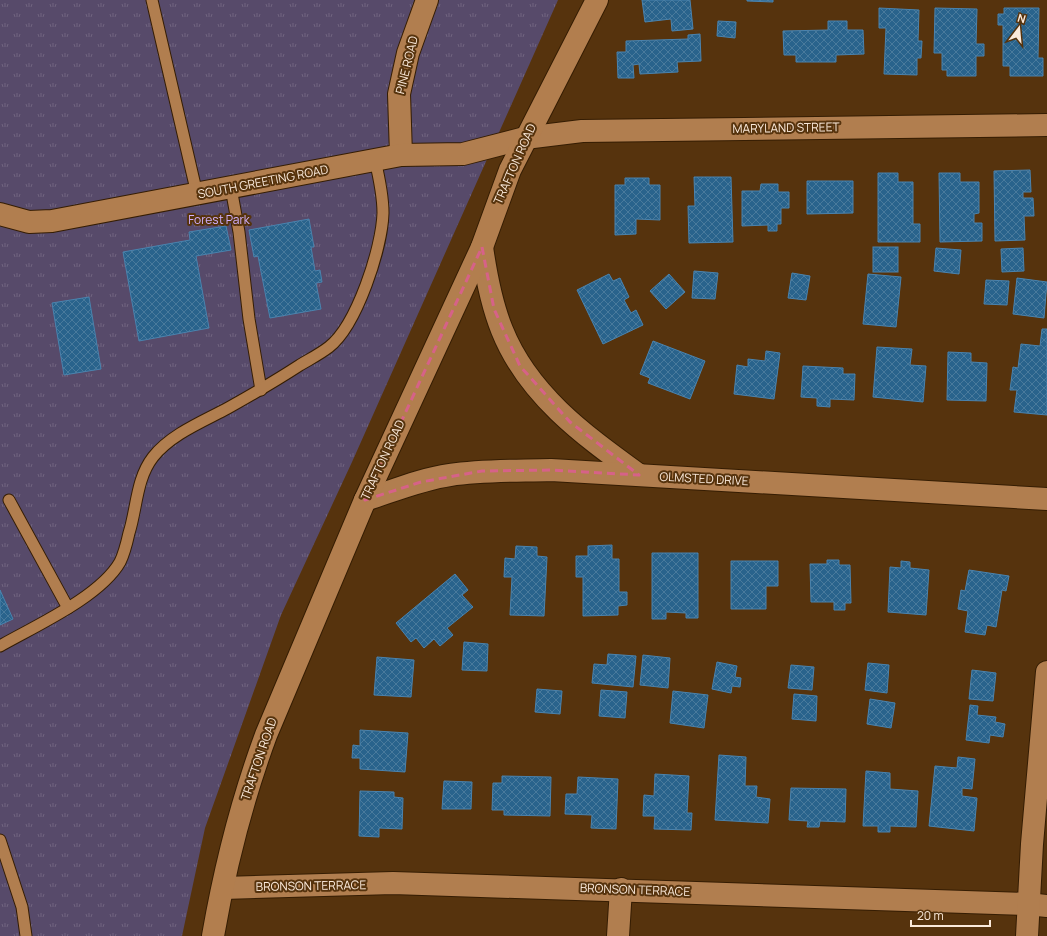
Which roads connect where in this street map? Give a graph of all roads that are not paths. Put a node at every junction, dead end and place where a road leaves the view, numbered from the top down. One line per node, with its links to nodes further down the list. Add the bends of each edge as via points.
1 (152, 0): 9 (lane)
2 (427, 0): 6 (street, PINE ROAD, via 408,53 399,94)
3 (597, 0): 5 (street, TRAFTON ROAD)
4 (1047, 125): 5 (street, MARYLAND STREET, via 582,131)
5 (525, 138): 6 (street, SOUTH GREETING ROAD, via 463,154); 11 (street, TRAFTON ROAD, via 510,170)
6 (401, 155): 7 (street, SOUTH GREETING ROAD)
7 (376, 160): 8 (street, SOUTH GREETING ROAD); 12 (lane, via 382,198 382,222 375,259 355,310 346,328 330,347)
8 (231, 188): 9 (street, SOUTH GREETING ROAD); 12 (lane)
9 (197, 194): 10 (street, SOUTH GREETING ROAD, via 39,222)
10 (0, 214)
11 (482, 247): 13 (street, via 494,309 520,366 535,386 570,422); 16 (street, TRAFTON ROAD)
12 (261, 390): 17 (lane, via 185,432 153,457 139,488 130,533 120,562 100,585)
13 (639, 475): 14 (street, OLMSTED DRIVE); 16 (street, OLMSTED DRIVE, via 551,470 482,471 449,475)
14 (1047, 499)
15 (9, 500): 17 (lane)
16 (365, 500): 21 (street, TRAFTON ROAD, via 261,748 237,826)
17 (68, 608): 18 (lane)
18 (0, 646)
19 (1047, 672): 23 (street)
20 (0, 840): 24 (lane, via 22,907)
21 (223, 888): 22 (street, BRONSON TERRACE, via 393,883); 25 (street, TRAFTON ROAD)
22 (621, 890): 23 (street, BRONSON TERRACE); 26 (street)
23 (1038, 905): 27 (street)
24 (26, 936)
25 (213, 936)
26 (618, 936)
27 (1027, 936)

